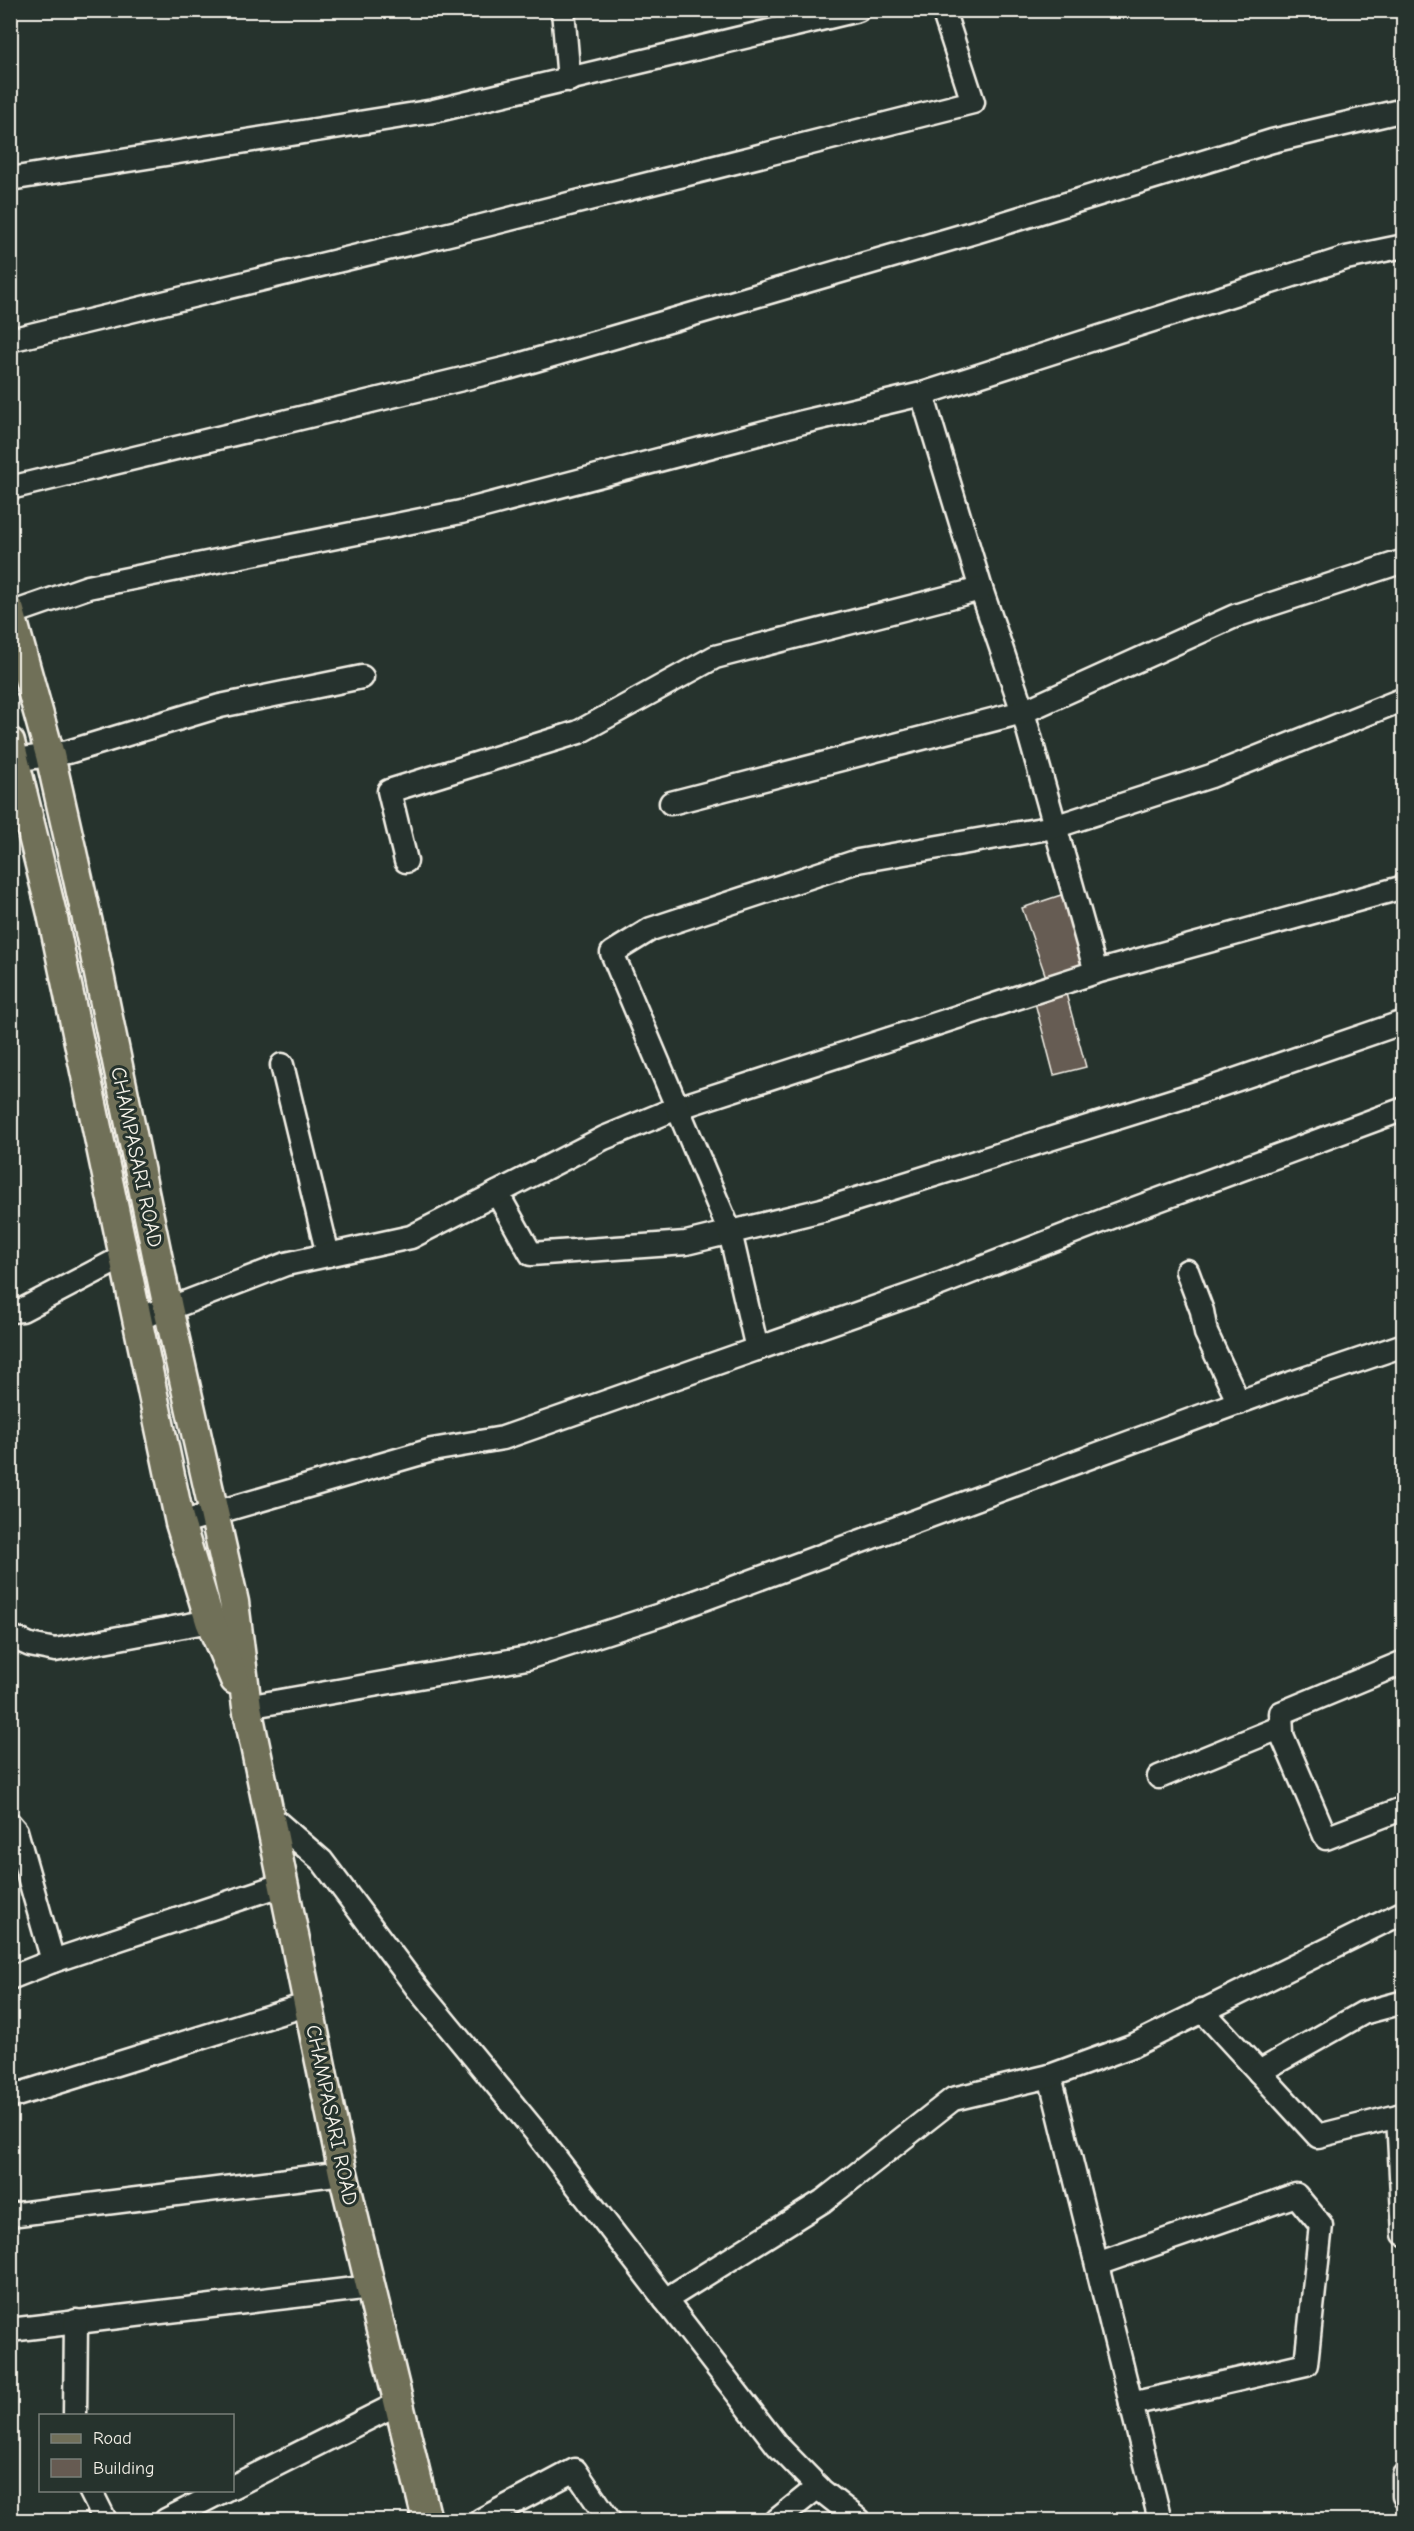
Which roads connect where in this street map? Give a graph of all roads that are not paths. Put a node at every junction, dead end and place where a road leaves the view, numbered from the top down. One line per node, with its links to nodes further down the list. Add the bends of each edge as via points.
1 (563, 10): 4 (street)
2 (858, 10): 4 (street)
3 (943, 10): 8 (street, via 973,102)
4 (569, 80): 6 (street, via 434,111)
5 (1404, 110): 10 (street, via 1272,141 508,368)
6 (10, 179)
7 (1404, 246): 9 (street, via 1346,258)
8 (10, 340)
9 (922, 394): 12 (street); 13 (street, via 461,512 88,587)
10 (10, 488)
11 (1404, 561): 16 (street, via 1235,616)
12 (981, 589): 16 (street); 21 (street, via 715,657 579,732 388,791)
13 (11, 613): 18 (main road, CHAMPASARI ROAD)
14 (362, 677): 18 (street, via 220,706)
15 (1404, 699): 20 (street, via 1211,776)
16 (1023, 712): 19 (street); 20 (street)
17 (13, 751): 18 (street); 31 (main road, CHAMPASARI ROAD)
18 (50, 754): 33 (main road, CHAMPASARI ROAD)
19 (671, 803)
20 (1054, 827): 23 (street); 26 (street, via 858,861 651,929 612,953)
21 (406, 861)
22 (1404, 887): 23 (street)
23 (1095, 972): 26 (street)
24 (1404, 1022): 29 (street, via 1200,1092 822,1210)
25 (282, 1065): 30 (street)
26 (677, 1108): 28 (street, via 604,1138); 29 (street)
27 (1404, 1109): 37 (street, via 925,1290)
28 (497, 1194): 29 (street, via 531,1254 686,1243); 30 (street, via 411,1237)
29 (730, 1232): 37 (street)
30 (328, 1255): 33 (street, via 286,1264)
31 (125, 1257): 34 (street, via 22,1310); 35 (main road, CHAMPASARI ROAD)
32 (1187, 1271): 38 (street, via 1206,1333)
33 (168, 1308): 35 (street); 39 (main road, CHAMPASARI ROAD)
34 (10, 1311)
35 (138, 1318): 40 (main road, CHAMPASARI ROAD)
36 (1404, 1345): 38 (street)
37 (757, 1349): 39 (street, via 503,1438 432,1450)
38 (1239, 1403): 44 (street, via 660,1615 527,1658)
39 (215, 1514): 40 (street); 44 (main road, CHAMPASARI ROAD, via 239,1636)
40 (180, 1523): 41 (main road, CHAMPASARI ROAD)
41 (210, 1621): 42 (street, via 55,1650); 44 (main road, CHAMPASARI ROAD)
42 (10, 1636)
43 (1404, 1662): 45 (street, via 1281,1713)
44 (247, 1707): 48 (main road, CHAMPASARI ROAD)
45 (1282, 1733): 46 (street, via 1279,1728); 47 (street, via 1326,1838)
46 (1159, 1777)
47 (1404, 1808)
48 (269, 1815): 50 (main road, CHAMPASARI ROAD); 67 (street, via 322,1861 417,1988 538,2135)
49 (11, 1819): 52 (street)
50 (284, 1884): 52 (street); 55 (main road, CHAMPASARI ROAD)
51 (1404, 1912): 56 (street)
52 (53, 1961): 53 (street)
53 (10, 1978)
54 (1404, 2002): 57 (street, via 1363,2013)
55 (309, 2004): 59 (street); 61 (main road, CHAMPASARI ROAD)
56 (1202, 2010): 57 (street); 58 (street, via 1134,2045)
57 (1259, 2073): 60 (street, via 1318,2136)
58 (1050, 2076): 65 (street); 67 (street, via 953,2099 823,2201)
59 (10, 2097)
60 (1401, 2115): 62 (street)
61 (343, 2173): 63 (street); 66 (main road, CHAMPASARI ROAD)
62 (1403, 2201): 64 (street)
63 (10, 2215)
64 (1404, 2234)
65 (1097, 2264): 71 (street); 71 (street, via 1296,2195 1321,2224 1306,2364)
66 (371, 2287): 68 (street); 70 (main road, CHAMPASARI ROAD)
67 (665, 2300): 75 (street, via 777,2445)
68 (76, 2321): 69 (street); 72 (street)
69 (10, 2330)
70 (397, 2404): 74 (street); 81 (main road, CHAMPASARI ROAD)
71 (1131, 2404): 86 (street)
72 (75, 2414)
73 (1404, 2475): 78 (street)
74 (234, 2486)
75 (818, 2487): 84 (street); 85 (street)
76 (91, 2492): 79 (street)
77 (221, 2492): 80 (street)
78 (1404, 2496)
79 (105, 2520)
80 (166, 2520)
81 (426, 2520)
82 (481, 2520): 83 (street, via 575,2470)
83 (609, 2520)
84 (777, 2520)
85 (859, 2520)
86 (1160, 2520)

